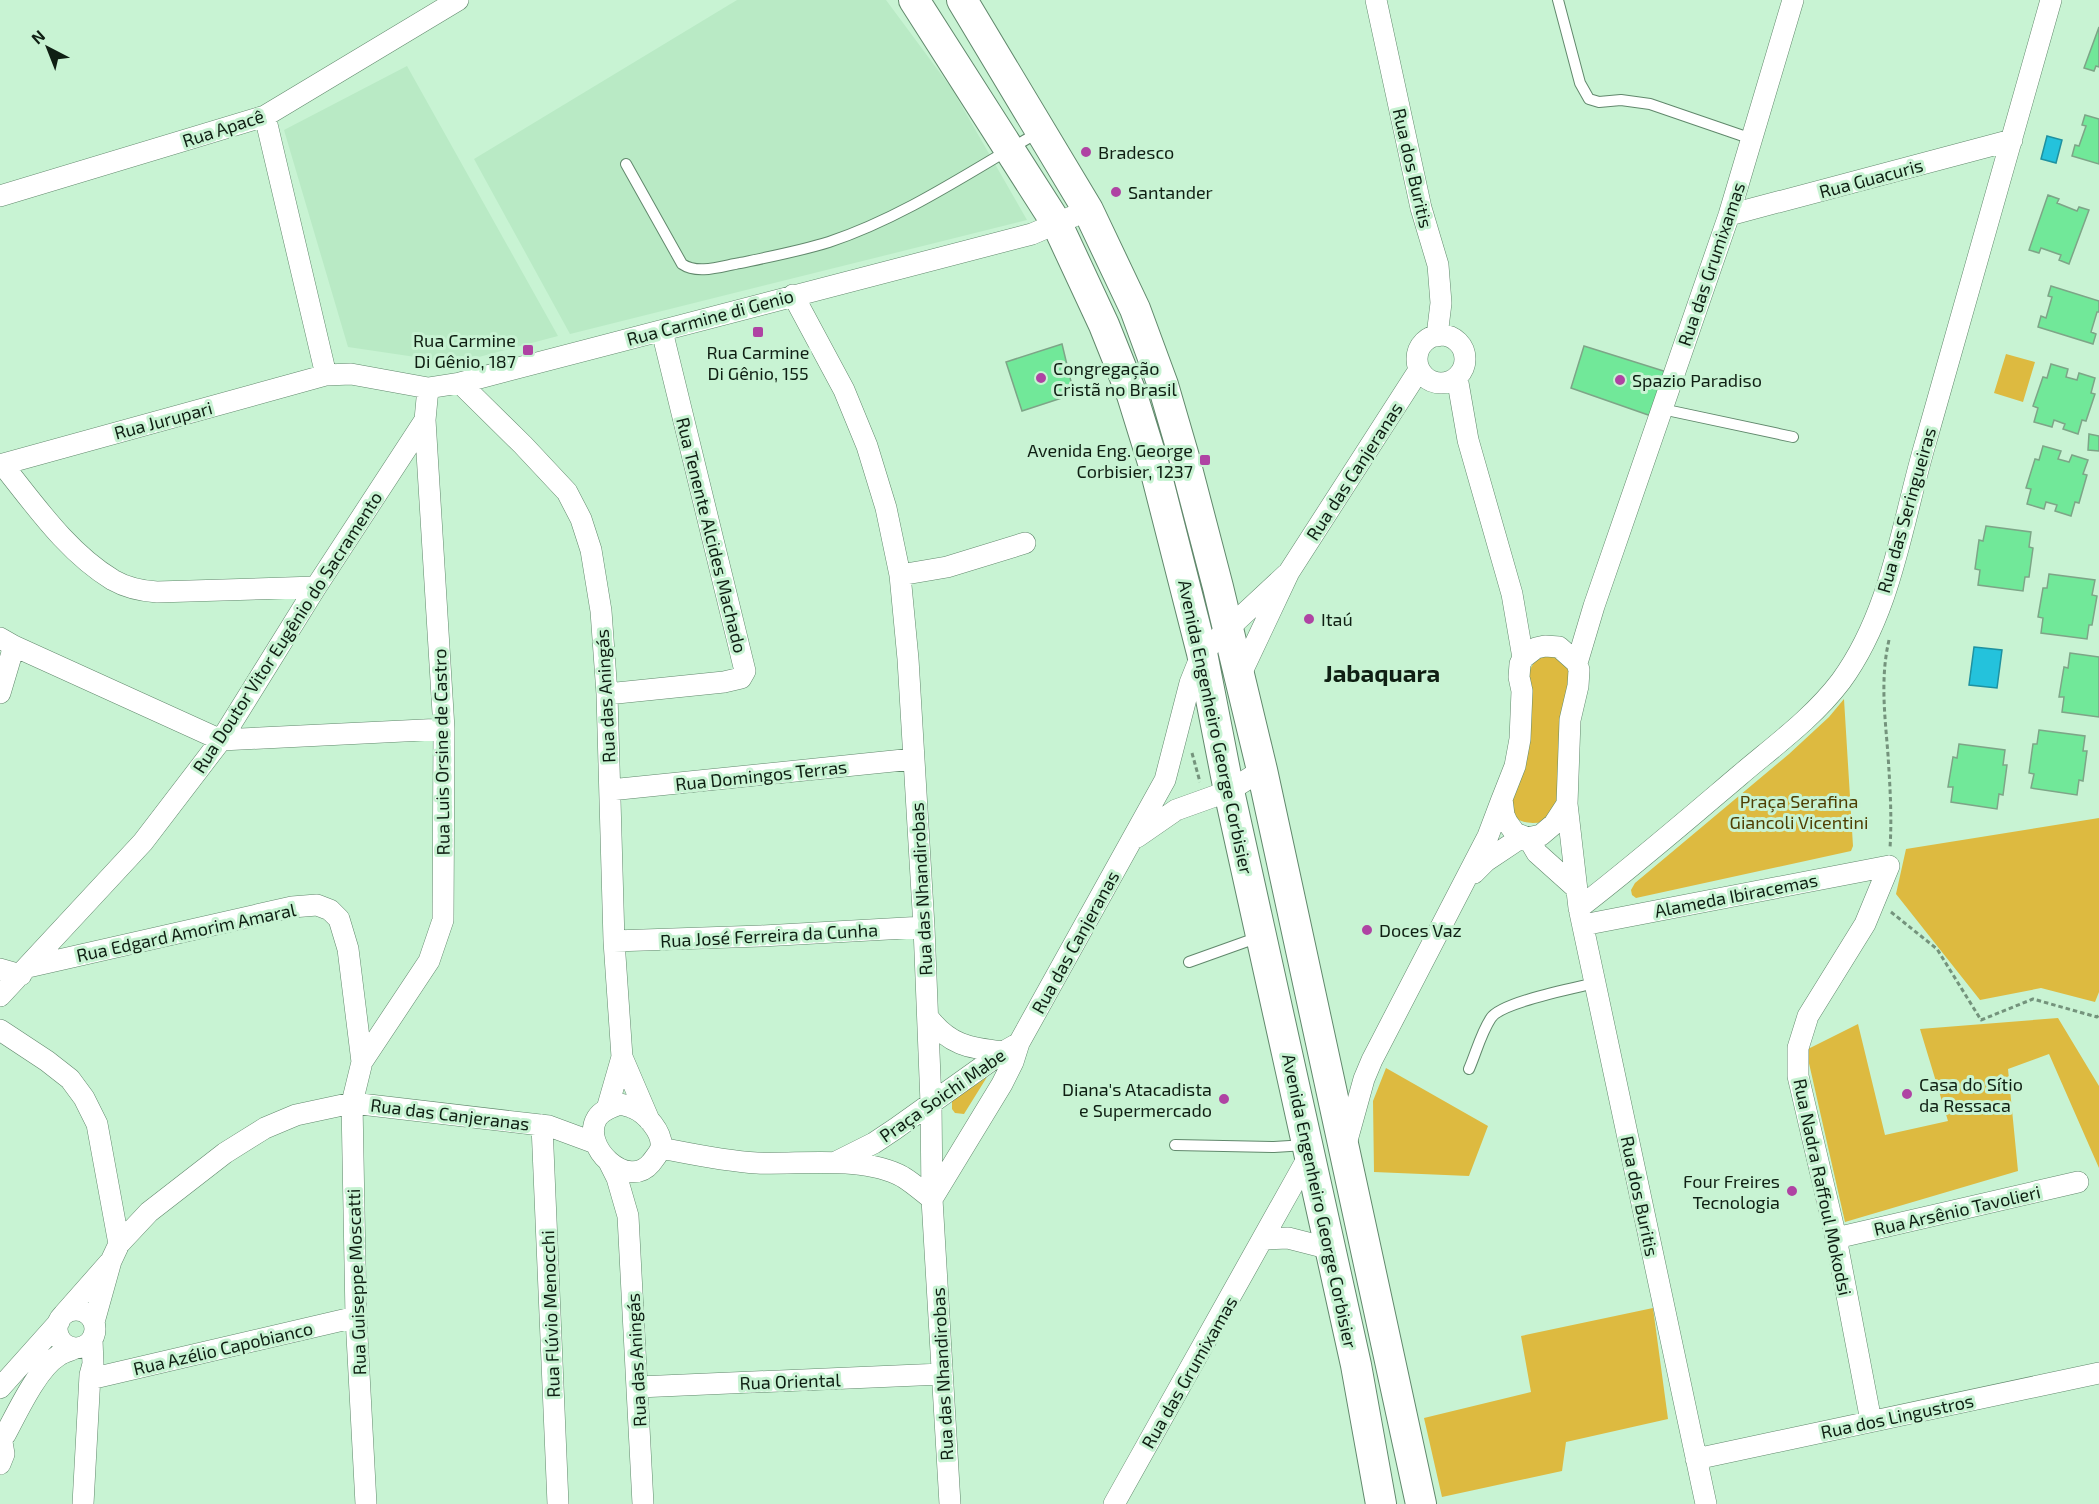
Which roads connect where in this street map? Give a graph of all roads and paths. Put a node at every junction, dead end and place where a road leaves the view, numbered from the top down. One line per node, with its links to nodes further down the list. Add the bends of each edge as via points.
1 (458, 0): 8 (street, Rua Apacê)
2 (914, 0): 12 (main road, Avenida Engenheiro George Corbisier)
3 (962, 0): 9 (main road, Avenida Engenheiro George Corbisier)
4 (1376, 0): 20 (street, Rua dos Buritis, via 1421,208 1438,265 1441,303)
5 (1558, 0): 10 (lane, via 1580,83 1589,99 1650,104)
6 (1793, 0): 10 (street, Rua das Grumixamas)
7 (2051, 0): 11 (street, Rua das Seringueiras)
8 (265, 116): 14 (street, Rua Apacê); 22 (street)
9 (1041, 131): 12 (lane); 15 (main road, Avenida Engenheiro George Corbisier)
10 (1752, 139): 16 (street, Rua das Grumixamas)
11 (2012, 140): 16 (street, Rua Guacuris); 58 (street, Rua das Seringueiras, via 1890,579 1865,640 1841,680 1813,712)
12 (1010, 149): 13 (lane, via 949,186 860,230 828,242 708,269 682,264); 17 (main road, Avenida Engenheiro George Corbisier)
13 (626, 164)
14 (0, 196)
15 (1088, 210): 17 (street, Rua Carmine di Genio); 34 (main road, Avenida Engenheiro George Corbisier, via 1135,309 1163,385)
16 (1729, 215): 26 (street, Rua das Grumixamas)
17 (1057, 224): 18 (street, Rua Carmine di Genio, via 1032,234); 37 (main road, Avenida Engenheiro George Corbisier, via 1132,395)
18 (793, 295): 19 (street, Rua Carmine di Genio); 32 (street, Rua das Nhandirobas, via 844,390 867,446 886,508)
19 (662, 331): 24 (street, Rua Carmine di Genio); 42 (street, Rua Tenente Alcides Machado, via 745,671 741,678 724,682)
20 (1437, 336): 21 (street, via 1419,349); 23 (street, via 1452,338 1462,349 1464,364)
21 (1419, 370): 23 (street, via 1430,381); 31 (street, Rua das Canjeranas)
22 (326, 375): 25 (street, Rua Carmine di Genio, via 351,374); 29 (street, Rua Jurupari)
23 (1448, 380): 38 (street)
24 (460, 383): 25 (street, Rua Carmine di Genio); 42 (street, Rua das Aningás, via 567,492 581,519 593,560 601,611)
25 (428, 388): 27 (street, Rua Doutor Vitor Eugênio do Sacramento)
26 (1662, 409): 28 (lane); 39 (street, Rua das Grumixamas)
27 (425, 420): 33 (street, Rua Doutor Vitor Eugênio do Sacramento); 43 (street, Rua Luis Orsine de Castro)
28 (1793, 437)
29 (1, 464): 33 (street, via 54,530 82,556 114,581 137,590)
30 (1025, 543): 32 (street, via 947,567)
31 (1289, 572): 34 (street, Rua das Canjeranas); 40 (street, Rua das Canjeranas)
32 (900, 575): 45 (street, Rua das Nhandirobas)
33 (316, 587): 44 (street, Rua Doutor Vitor Eugênio do Sacramento)
34 (1227, 628): 37 (street, Rua das Canjeranas); 40 (main road, Avenida Engenheiro George Corbisier)
35 (1890, 636): 55 (path, via 1883,694 1892,825)
36 (7, 642): 41 (street); 44 (street)
37 (1202, 653): 47 (street, Rua das Canjeranas, via 1190,683); 49 (main road, Avenida Engenheiro George Corbisier)
38 (1529, 653): 39 (street, via 1559,647); 50 (street, via 1519,677 1520,739)
39 (1577, 663): 51 (street, Rua das Grumixamas, via 1578,686 1569,731)
40 (1239, 678): 46 (main road, Avenida Engenheiro George Corbisier)
41 (0, 693)
42 (607, 694): 48 (street, Rua das Aningás)
43 (444, 729): 44 (street); 73 (street, Rua Luis Orsine de Castro, via 443,920 429,961)
44 (221, 740): 64 (street, Rua Doutor Vitor Eugênio do Sacramento, via 143,842)
45 (913, 759): 48 (street, Rua Domingos Terras); 59 (street, Rua das Nhandirobas)
46 (1262, 770): 49 (street, Rua das Canjeranas); 75 (main road, Avenida Engenheiro George Corbisier)
47 (1165, 780): 52 (street); 54 (street, Rua das Canjeranas)
48 (610, 790): 61 (street, Rua das Aningás)
49 (1229, 791): 52 (street, Rua das Canjeranas); 60 (main road, Avenida Engenheiro George Corbisier)
50 (1502, 799): 53 (street, via 1507,822); 56 (street)
51 (1567, 804): 53 (street, via 1541,835); 58 (street, Rua dos Buritis)
52 (1184, 806): 54 (street, Rua das Canjeranas)
53 (1525, 838): 56 (street, via 1486,861); 58 (street)
54 (1131, 841): 70 (street, Rua das Canjeranas)
55 (1890, 866): 57 (street, Rua Nadra Raffoul Mokodsi); 58 (street, Alameda Ibiracemas)
56 (1465, 882): 72 (street)
57 (1876, 900): 67 (path, via 1937,950 1981,1020 2033,999); 92 (street, Rua Nadra Raffoul Mokodsi, via 1808,1016 1798,1048 1798,1076)
58 (1580, 907): 65 (street, Rua dos Buritis)
59 (924, 927): 61 (street, Rua José Ferreira da Cunha); 68 (street, Rua das Nhandirobas)
60 (1262, 936): 62 (lane); 84 (main road, Avenida Engenheiro George Corbisier)
61 (614, 941): 71 (street, Rua das Aningás)
62 (1189, 962)
63 (0, 969): 64 (street)
64 (25, 971): 66 (street, Rua Doutor Vitor Eugênio do Sacramento); 73 (street, Rua Edgard Amorim Amaral, via 292,907 317,905 330,910 343,928)
65 (1595, 983): 74 (lane, via 1537,997 1492,1016); 106 (street, Rua dos Buritis)
66 (0, 996)
67 (2099, 1015)
68 (928, 1017): 70 (street, via 948,1038 967,1047); 77 (street, Rua das Nhandirobas)
69 (0, 1030): 95 (street, via 70,1079 84,1098 97,1124)
70 (1011, 1047): 77 (street, Praça Soichi Mabe); 90 (street, Praça Soichi Mabe, via 1013,1062 1002,1084)
71 (622, 1058): 78 (street, Rua das Aningás); 79 (street, Rua das Aningás)
72 (1372, 1060): 75 (street, via 1349,1075); 85 (street)
73 (362, 1062): 76 (street, Rua Guiseppe Moscatti)
74 (1469, 1069)
75 (1327, 1074): 85 (main road, Avenida Engenheiro George Corbisier)
76 (352, 1103): 80 (street, Rua das Canjeranas); 95 (street, Rua das Canjeranas, via 296,1115 265,1128 225,1153 150,1212); 96 (street, Rua Guiseppe Moscatti)
77 (931, 1103): 87 (street, Praça Soichi Mabe, via 874,1143); 90 (street, Rua das Nhandirobas)
78 (602, 1113): 79 (street, via 620,1104 635,1108); 80 (street, Rua das Canjeranas); 81 (street, via 594,1127)
79 (650, 1121): 83 (street, via 659,1135)
80 (546, 1125): 81 (street, Rua das Canjeranas); 111 (street, Rua Flúvio Menocchi)
81 (595, 1143): 86 (street)
82 (1175, 1145): 84 (lane)
83 (661, 1148): 87 (street, via 755,1163); 88 (street)
84 (1309, 1149): 93 (street, Rua das Grumixamas); 94 (main road, Avenida Engenheiro George Corbisier)
85 (1344, 1152): 116 (main road, Avenida Engenheiro George Corbisier)
86 (609, 1162): 88 (street, via 636,1172); 91 (street, Rua das Aningás)
87 (836, 1162): 90 (street, Praça Soichi Mabe, via 889,1171 904,1177)
88 (649, 1166): 91 (street, Rua das Aningás)
89 (2078, 1182): 92 (street, Rua Arsênio Tavolieri)
90 (932, 1199): 100 (street, Rua das Nhandirobas)
91 (628, 1216): 102 (street, Rua das Aningás)
92 (1836, 1238): 104 (street, Rua Nadra Raffoul Mokodsi)
93 (1264, 1239): 94 (street, via 1287,1238); 114 (street, Rua das Grumixamas)
94 (1330, 1249): 108 (main road, Avenida Engenheiro George Corbisier, via 1356,1365)
95 (115, 1252): 97 (street, Rua das Canjeranas); 98 (street)
96 (356, 1317): 101 (street, Rua Azélio Capobianco); 110 (street, Rua Guiseppe Moscatti)
97 (61, 1318): 98 (street, via 57,1331 67,1346); 98 (street, via 72,1310 89,1315); 103 (street, Rua das Canjeranas)
98 (85, 1340): 101 (street, via 83,1365); 105 (street, via 45,1368)
99 (2099, 1373): 104 (street, Rua dos Lingustros)
100 (942, 1374): 102 (street, Rua Oriental); 113 (street, Rua das Nhandirobas)
101 (90, 1377): 109 (street)
102 (638, 1387): 112 (street, Rua das Aningás)
103 (0, 1388)
104 (1871, 1421): 106 (street, Rua dos Lingustros)
105 (2, 1435): 107 (street, via 4,1454)
106 (1696, 1460): 117 (street, Rua dos Buritis)
107 (0, 1464)
108 (1375, 1490): 115 (main road, Avenida Engenheiro George Corbisier)
109 (83, 1504)
110 (366, 1504)
111 (558, 1504)
112 (644, 1504)
113 (950, 1504)
114 (1114, 1504)
115 (1381, 1504)
116 (1421, 1504)
117 (1706, 1504)

